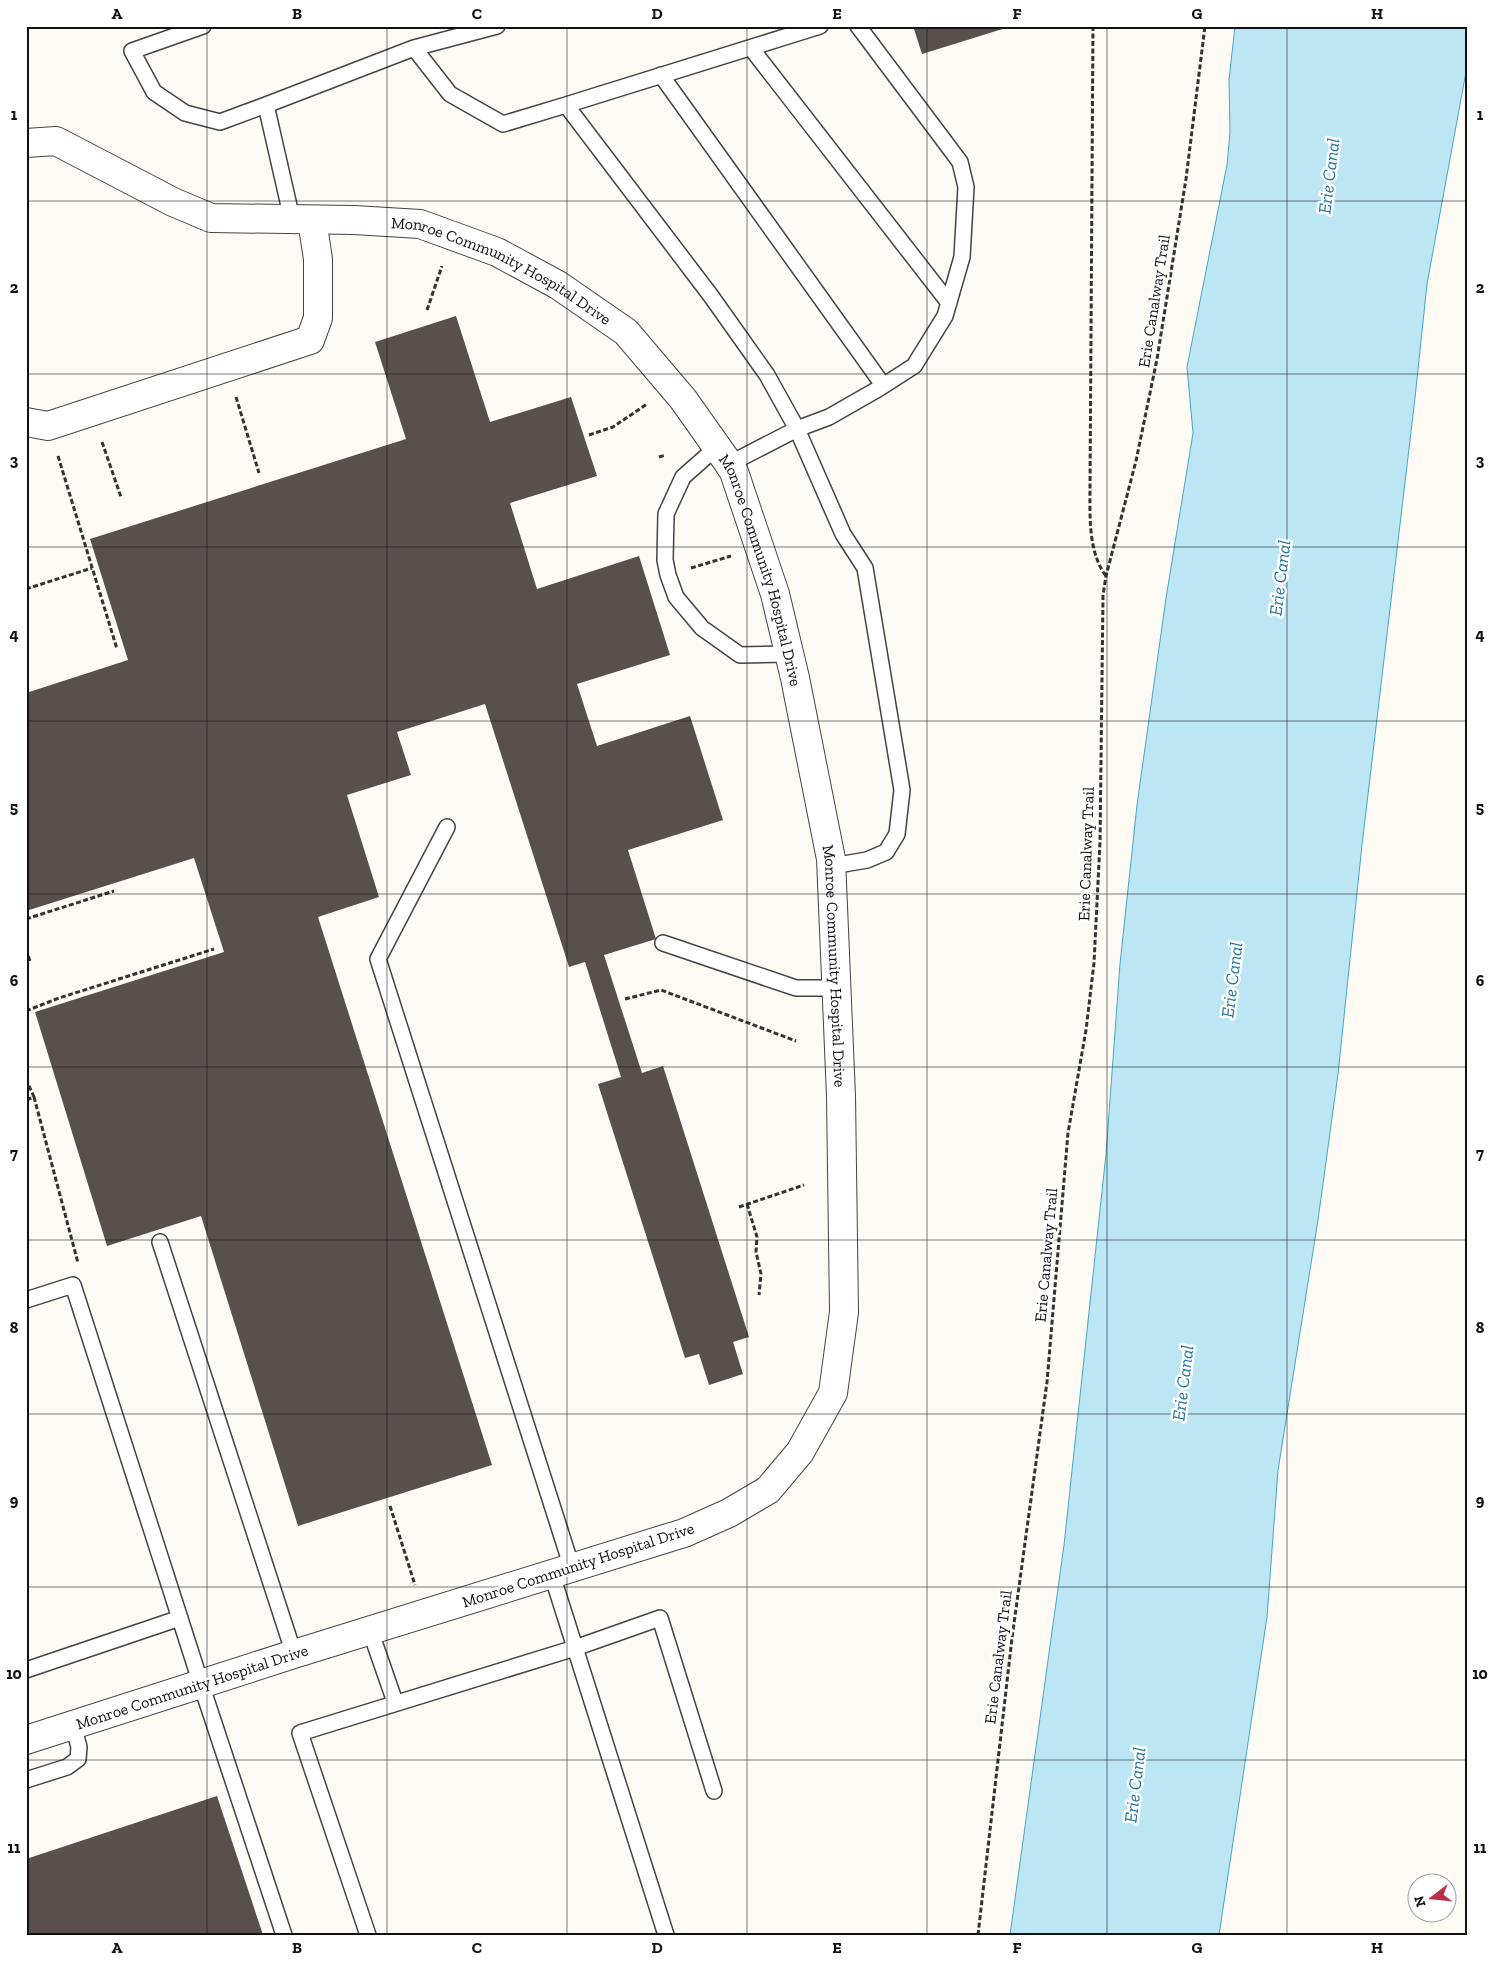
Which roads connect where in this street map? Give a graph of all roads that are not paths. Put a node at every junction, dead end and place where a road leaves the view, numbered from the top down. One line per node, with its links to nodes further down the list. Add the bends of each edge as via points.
1 (203, 26): 9 (lane, via 132,51 154,92 185,112 220,122)
2 (497, 26): 6 (lane)
3 (820, 26): 5 (lane)
4 (858, 26): 13 (lane, via 960,162 966,187 962,258)
5 (788, 31): 7 (lane)
6 (414, 48): 9 (lane); 10 (lane, via 450,94 503,124)
7 (751, 48): 8 (lane); 13 (lane)
8 (661, 75): 10 (lane); 14 (lane)
9 (266, 105): 12 (lane)
10 (566, 105): 16 (lane, via 768,374)
11 (26, 143): 12 (street, Monroe Community Hospital Drive, via 56,141 173,202 211,218)
12 (302, 220): 15 (street, via 318,259 318,318 310,340 48,426); 17 (street, Monroe Community Hospital Drive, via 420,224 497,252 558,285 626,332 683,399)
13 (949, 303): 14 (lane, via 945,316 914,366)
14 (883, 385): 16 (lane, via 829,417)
15 (26, 422)
16 (797, 429): 17 (lane); 20 (lane, via 843,534 865,568 902,790 897,834 886,852 867,860)
17 (723, 455): 18 (street, Monroe Community Hospital Drive, via 734,472 760,548); 18 (lane, via 684,477 666,514 665,560 668,575 676,597 702,628 740,655)
18 (790, 654): 20 (street, Monroe Community Hospital Drive)
19 (447, 827): 25 (lane, via 378,959)
20 (832, 866): 22 (street, Monroe Community Hospital Drive)
21 (663, 943): 22 (lane, via 796,988)
22 (836, 988): 25 (street, Monroe Community Hospital Drive, via 844,1312 833,1393 800,1452 768,1490 729,1513 684,1533)
23 (160, 1242): 29 (lane)
24 (26, 1300): 26 (lane, via 73,1285)
25 (562, 1571): 27 (street, Monroe Community Hospital Drive); 28 (lane)
26 (180, 1618): 30 (lane); 31 (lane)
27 (370, 1630): 29 (street, Monroe Community Hospital Drive); 32 (lane)
28 (575, 1648): 32 (lane); 36 (lane, via 660,1618); 39 (lane)
29 (294, 1654): 31 (street, Monroe Community Hospital Drive)
30 (26, 1670)
31 (201, 1684): 33 (street, Monroe Community Hospital Drive); 37 (lane)
32 (395, 1702): 38 (lane, via 300,1733)
33 (73, 1725): 34 (street, Monroe Community Hospital Drive); 35 (lane, via 79,1746 78,1759 67,1767)
34 (26, 1740)
35 (26, 1780)
36 (714, 1791)
37 (284, 1935)
38 (368, 1935)
39 (666, 1935)

